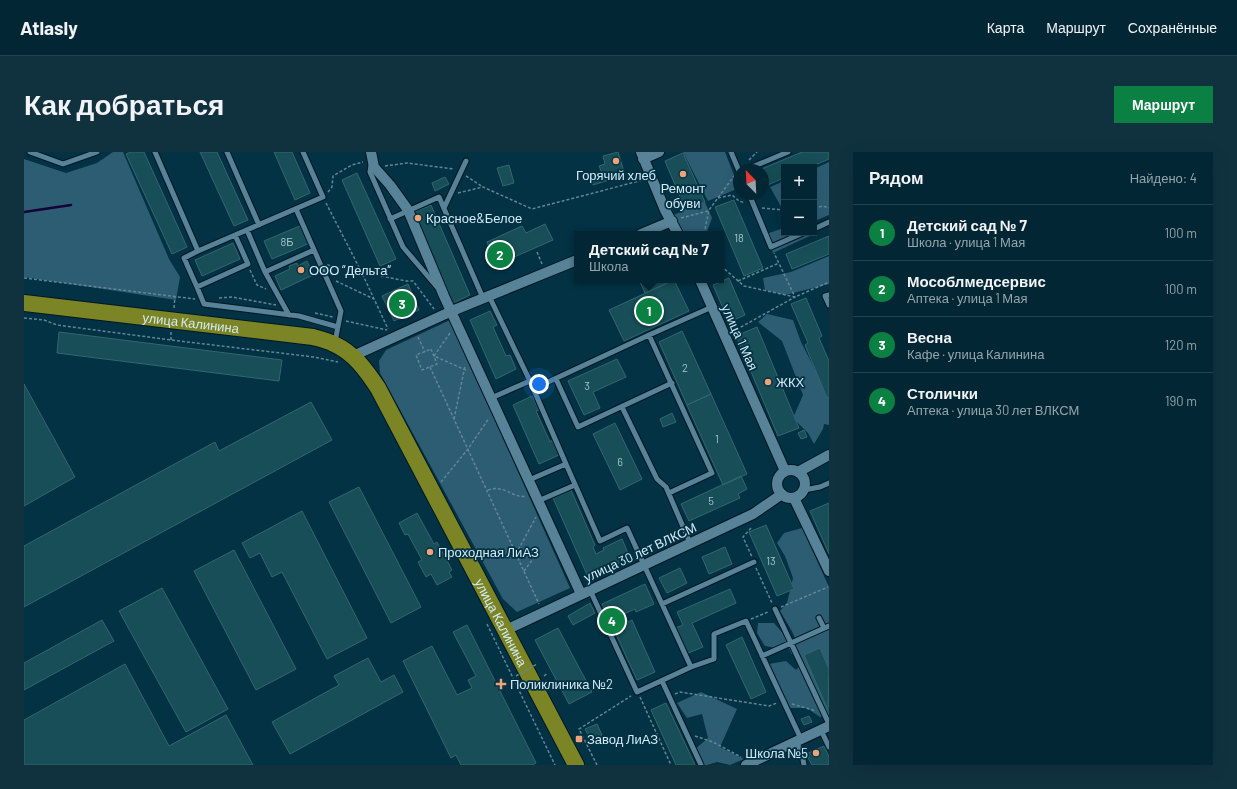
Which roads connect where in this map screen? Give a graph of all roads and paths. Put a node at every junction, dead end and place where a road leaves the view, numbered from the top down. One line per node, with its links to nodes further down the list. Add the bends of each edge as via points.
1 (30, 152): 2 (lane, via 62,164)
2 (97, 152)
3 (154, 152): 42 (lane)
4 (227, 152): 32 (lane)
5 (304, 152): 21 (lane)
6 (659, 152): 10 (street)
7 (731, 152): 13 (lane)
8 (757, 152): 14 (path)
9 (788, 152): 15 (lane)
10 (642, 156): 18 (street)
11 (372, 160): 16 (path, via 453,168); 21 (path, via 352,165 333,176 332,187); 27 (street); 29 (lane, via 370,172)
12 (466, 161): 16 (lane)
13 (736, 164)
14 (745, 164)
15 (759, 164)
16 (460, 173): 19 (path); 20 (lane)
17 (733, 178): 28 (path)
18 (652, 179): 19 (path, via 532,209); 30 (street)
19 (483, 187): 20 (path)
20 (450, 194): 24 (lane)
21 (323, 197): 26 (lane); 50 (path)
22 (751, 200): 40 (lane)
23 (817, 207): 25 (path)
24 (444, 208): 27 (lane, via 439,197); 60 (lane)
25 (829, 208)
26 (296, 209): 32 (lane); 41 (lane)
27 (408, 210): 29 (lane); 59 (street)
28 (709, 210): 30 (path); 37 (path)
29 (390, 218): 59 (lane, via 403,247)
30 (672, 221): 35 (street); 36 (street)
31 (829, 222): 33 (lane)
32 (259, 225): 34 (lane)
33 (817, 227)
34 (247, 230): 38 (lane); 49 (lane)
35 (647, 231)
36 (677, 231)
37 (705, 231)
38 (235, 235): 42 (lane); 56 (lane, via 248,264)
39 (796, 236): 40 (lane)
40 (771, 247): 45 (path)
41 (314, 250): 49 (lane); 74 (lane, via 341,311)
42 (198, 251): 56 (lane, via 184,258)
43 (536, 252): 47 (path)
44 (574, 261): 60 (street)
45 (779, 263): 53 (path); 61 (path)
46 (327, 265): 50 (path)
47 (542, 266)
48 (724, 269): 53 (path)
49 (265, 272): 66 (lane)
50 (362, 273): 62 (path); 69 (path, via 413,281)
51 (24, 278): 58 (path)
52 (334, 280): 62 (path)
53 (738, 281): 61 (path, via 744,286)
54 (829, 282): 61 (path)
55 (701, 283): 67 (street, улица 1 Мая)
56 (197, 287): 63 (lane)
57 (829, 294): 65 (lane, via 825,296)
58 (175, 295): 63 (path); 68 (path)
59 (444, 296): 70 (street)
60 (486, 297): 70 (street); 91 (lane)
61 (795, 297): 80 (path)
62 (374, 299): 74 (path, via 389,331)
63 (202, 300): 66 (path, via 232,297); 72 (lane, via 204,304)
64 (24, 303): 82 (highway, улица Калинина, via 313,337)
65 (829, 305)
66 (284, 307): 72 (lane)
67 (712, 307): 79 (lane); 101 (street, улица 1 Мая)
68 (174, 308)
69 (435, 311)
70 (452, 311): 85 (street); 94 (street)
71 (310, 312): 74 (path)
72 (289, 315): 75 (lane)
73 (24, 318): 81 (path, via 44,320 57,325)
74 (339, 320): 75 (lane)
75 (338, 327): 82 (lane)
76 (453, 328): 84 (path)
77 (172, 330): 81 (path)
78 (416, 333): 83 (path)
79 (649, 335): 90 (lane); 92 (lane)
80 (727, 335)
81 (171, 340): 85 (path)
82 (334, 344): 85 (highway, улица Калинина)
83 (425, 352): 84 (path, via 431,349); 87 (path, via 416,355 422,370)
84 (434, 356): 87 (path, via 437,364); 88 (path)
85 (346, 359): 132 (highway, улица Калинина, via 367,371 378,388)
86 (466, 364): 88 (path)
87 (430, 367): 97 (path)
88 (464, 369): 89 (path); 97 (path)
89 (469, 371)
90 (556, 379): 93 (lane); 95 (lane, via 578,427)
91 (530, 381): 93 (lane); 94 (lane)
92 (672, 383): 95 (lane); 109 (lane, via 712,473)
93 (533, 389): 100 (lane)
94 (491, 398): 103 (street)
95 (622, 407): 109 (lane, via 657,479)
96 (492, 413): 98 (path)
97 (454, 419): 98 (path)
98 (468, 448): 105 (path); 107 (path)
99 (829, 455): 102 (street)
100 (566, 464): 103 (lane); 106 (lane)
101 (785, 471): 102 (street); 111 (street, via 778,482)
102 (798, 472): 108 (street, via 805,482)
103 (529, 480): 113 (street)
104 (829, 483): 108 (lane)
105 (439, 485)
106 (575, 485): 113 (lane); 119 (lane, via 600,541 627,528)
107 (487, 490): 110 (path, via 499,488 523,497); 116 (path)
108 (804, 490): 112 (street)
109 (669, 493): 115 (lane)
110 (529, 494)
111 (782, 494): 112 (street); 115 (street, улица 30 лет ВЛКСМ, via 753,514)
112 (794, 498): 121 (street)
113 (538, 500): 123 (street)
114 (536, 517): 116 (path)
115 (690, 543): 119 (street, улица 30 лет ВЛКСМ)
116 (516, 554): 120 (path)
117 (533, 558): 120 (path)
118 (754, 562): 124 (lane)
119 (644, 564): 123 (street, улица 30 лет ВЛКСМ); 124 (lane)
120 (524, 571): 126 (path)
121 (829, 572)
122 (828, 587): 125 (path)
123 (586, 592): 126 (street, улица 30 лет ВЛКСМ); 143 (lane)
124 (662, 604): 136 (lane)
125 (775, 609): 128 (path); 133 (lane)
126 (543, 613): 132 (street, улица 30 лет ВЛКСМ)
127 (819, 618): 131 (lane)
128 (746, 621): 134 (lane); 136 (lane, via 714,634 714,659)
129 (487, 624): 142 (path)
130 (829, 626): 131 (lane)
131 (824, 628): 133 (lane)
132 (506, 630): 153 (highway, улица Калинина)
133 (790, 643): 134 (lane); 146 (lane)
134 (762, 656): 145 (lane)
135 (537, 664): 138 (path, bridge)
136 (691, 667): 140 (lane)
137 (548, 673): 139 (path)
138 (516, 676)
139 (544, 676)
140 (662, 681): 143 (lane); 144 (lane)
141 (521, 687): 142 (path)
142 (519, 688): 152 (path)
143 (637, 692): 154 (path, via 579,729); 155 (path)
144 (669, 697): 145 (path, via 680,692 768,706); 148 (lane)
145 (783, 702): 146 (path); 149 (lane, via 791,716)
146 (824, 713): 147 (lane)
147 (826, 727): 149 (street); 150 (lane)
148 (686, 732): 151 (path, via 713,742); 156 (lane)
149 (798, 740): 151 (street); 157 (lane)
150 (828, 745)
151 (749, 764)
152 (554, 765)
153 (576, 765)
154 (597, 765)
155 (671, 765)
156 (701, 765)
157 (804, 765)

